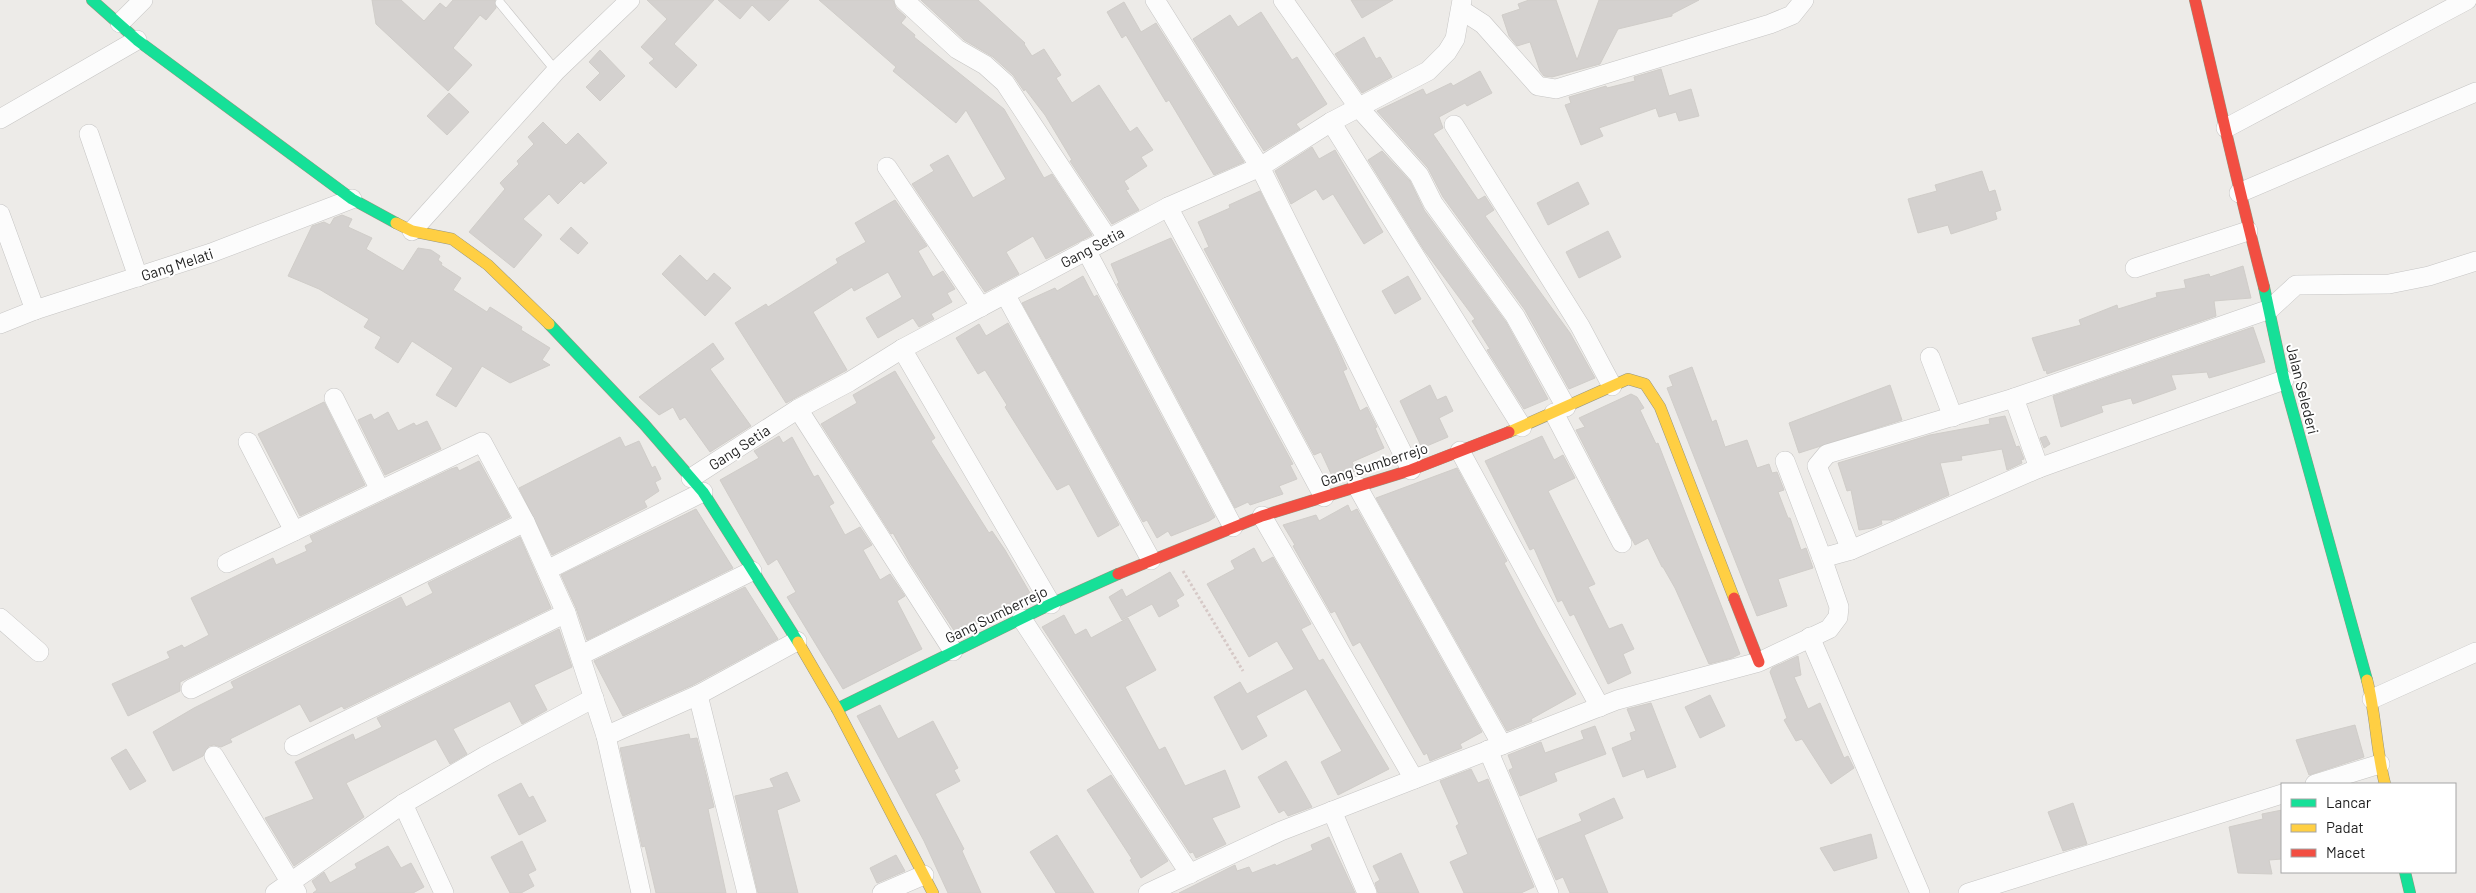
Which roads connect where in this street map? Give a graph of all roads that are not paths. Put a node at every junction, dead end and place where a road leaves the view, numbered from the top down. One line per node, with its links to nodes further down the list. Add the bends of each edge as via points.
1 (92, 0): 12 (street)
2 (143, 0): 12 (street)
3 (630, 0): 14 (street)
4 (904, 0): 30 (street, via 957,49 985,65 1005,82)
5 (1156, 0): 22 (street)
6 (1283, 0): 16 (street)
7 (1804, 0): 11 (street, via 1792,15 1770,24 1556,89 1538,86 1484,24)
8 (2195, 0): 20 (street, Jalan Selederi)
9 (2467, 0): 20 (street)
10 (500, 3): 14 (lane)
11 (1461, 8): 16 (street, Gang Setia, via 1455,39 1428,71)
12 (120, 23): 13 (street)
13 (137, 40): 17 (street); 25 (street)
14 (556, 71): 28 (street)
15 (2476, 92): 24 (street)
16 (1359, 108): 18 (street, Gang Setia); 47 (street, via 1419,175 1433,203 1515,316)
17 (0, 119)
18 (1332, 122): 22 (street, Gang Setia); 49 (street)
19 (1454, 125): 43 (street, via 1580,326)
20 (2226, 128): 24 (street, Jalan Selederi)
21 (89, 134): 34 (street)
22 (1260, 167): 26 (street, Gang Setia); 54 (street)
23 (887, 168): 36 (street)
24 (2239, 193): 29 (street, Jalan Selederi)
25 (352, 199): 28 (street); 34 (street, Gang Melati)
26 (1168, 206): 30 (street, Gang Setia); 58 (street)
27 (0, 214): 38 (street)
28 (412, 231): 55 (street, via 452,239 488,265 518,292 644,424)
29 (2248, 231): 33 (street); 37 (street, Jalan Selederi)
30 (1108, 239): 31 (street, Gang Setia)
31 (1086, 250): 35 (street, Gang Setia); 61 (street)
32 (2476, 261): 37 (street, via 2389,284 2296,285)
33 (2135, 268)
34 (138, 277): 38 (street, Gang Melati)
35 (1005, 294): 36 (street, Gang Setia); 66 (street)
36 (981, 307): 40 (street, Gang Setia)
37 (2270, 309): 42 (street, Jalan Selederi); 45 (street)
38 (36, 310): 39 (street, Gang Melati)
39 (0, 324)
40 (902, 349): 46 (street, Gang Setia); 70 (street)
41 (1930, 357): 48 (street)
42 (2284, 380): 53 (street); 84 (street, Jalan Selederi)
43 (1612, 386): 47 (street, Gang Sumberrejo); 80 (street, Gang Sumberrejo, via 1628,379 1638,379 1649,386)
44 (334, 398): 57 (street)
45 (2014, 398): 48 (street); 53 (street)
46 (798, 409): 55 (street, Gang Setia); 76 (street)
47 (1560, 410): 49 (street, Gang Sumberrejo); 63 (street)
48 (1953, 417): 64 (street, via 1822,458 1817,466)
49 (1522, 427): 51 (street, Gang Sumberrejo)
50 (248, 442): 62 (street)
51 (1460, 451): 54 (street, Gang Sumberrejo); 85 (street)
52 (1785, 461): 65 (street)
53 (2039, 468): 64 (street)
54 (1411, 470): 56 (street, Gang Sumberrejo)
55 (697, 485): 68 (street, Gang Setia); 69 (street)
56 (1357, 486): 58 (street, Gang Sumberrejo); 89 (street)
57 (380, 490): 60 (street, via 482,442); 62 (street)
58 (1324, 496): 59 (street, Gang Sumberrejo)
59 (1262, 516): 61 (street, Gang Sumberrejo); 92 (street)
60 (525, 522): 68 (street); 81 (street)
61 (1233, 527): 66 (street, Gang Sumberrejo)
62 (294, 531): 67 (street)
63 (1622, 543)
64 (1851, 550): 65 (street)
65 (1822, 558): 74 (street, via 1839,607 1838,617 1829,629)
66 (1151, 560): 70 (street, Gang Sumberrejo)
67 (227, 563)
68 (547, 570): 71 (street)
69 (752, 571): 75 (street); 79 (street)
70 (1051, 604): 73 (street, Gang Sumberrejo)
71 (566, 613): 79 (street); 88 (street)
72 (0, 618): 77 (street)
73 (1022, 619): 76 (street, Gang Sumberrejo); 99 (street)
74 (1810, 638): 80 (street); 112 (street)
75 (797, 640): 82 (street); 86 (street)
76 (954, 651): 86 (street, Gang Sumberrejo)
77 (39, 652)
78 (2476, 652): 84 (street)
79 (581, 655): 83 (street)
80 (1759, 662): 85 (street)
81 (191, 690)
82 (698, 695): 87 (street); 106 (street)
83 (594, 698): 87 (street); 96 (street)
84 (2372, 698): 91 (street, Jalan Selederi)
85 (1600, 707): 89 (street)
86 (837, 709): 100 (street)
87 (606, 736): 105 (street)
88 (294, 746)
89 (1495, 748): 92 (street); 111 (street)
90 (214, 756): 101 (street)
91 (2380, 764): 93 (street); 94 (street, Jalan Selederi)
92 (1414, 779): 97 (street)
93 (2318, 783)
94 (2384, 783)
95 (2281, 794): 113 (street)
96 (403, 804): 101 (street); 104 (street)
97 (1332, 811): 99 (street); 110 (street)
98 (2405, 873): 114 (street)
99 (1190, 874): 102 (street)
100 (924, 875): 107 (street); 108 (street)
101 (294, 888): 103 (street)
102 (1168, 889): 109 (street)
103 (275, 893)
104 (444, 893)
105 (641, 893)
106 (747, 893)
107 (882, 893)
108 (933, 893)
109 (1148, 893)
110 (1367, 893)
111 (1549, 893)
112 (1920, 893)
113 (1968, 893)
114 (2410, 893)

